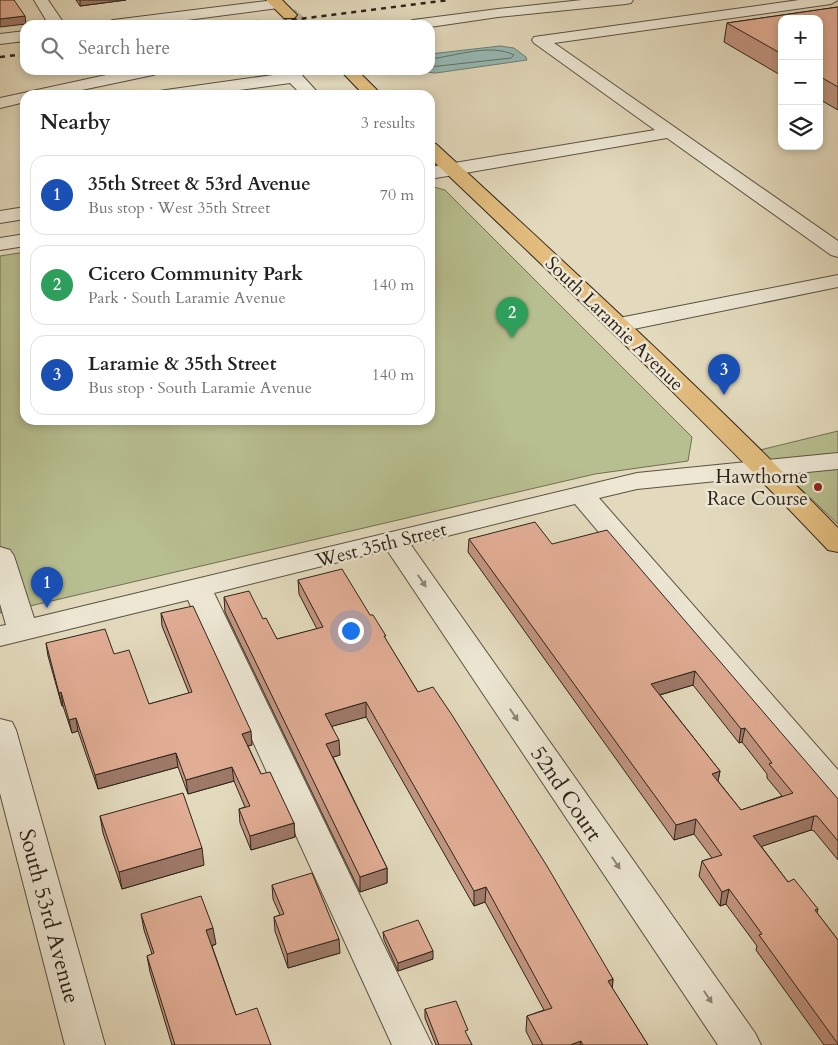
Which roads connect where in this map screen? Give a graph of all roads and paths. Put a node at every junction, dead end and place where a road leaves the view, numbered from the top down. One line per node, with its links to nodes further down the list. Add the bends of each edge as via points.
1 (41, 0): 7 (street)
2 (626, 0): 9 (street)
3 (831, 0): 22 (street, via 540,40)
4 (164, 6): 6 (street)
5 (280, 6): 6 (street)
6 (174, 17): 8 (street)
7 (54, 20)
8 (151, 20)
9 (435, 22)
10 (20, 37): 11 (street)
11 (0, 39)
12 (129, 75): 14 (street)
13 (353, 75): 17 (main road)
14 (58, 90)
15 (202, 90): 16 (street, via 294,77)
16 (307, 90)
17 (369, 90)
18 (20, 98): 19 (street)
19 (0, 103)
20 (20, 115): 21 (street)
21 (0, 119)
22 (672, 132): 24 (street); 30 (street)
23 (435, 153): 24 (main road, South Laramie Avenue)
24 (452, 170): 25 (street); 32 (main road, South Laramie Avenue)
25 (435, 172)
26 (20, 214): 27 (street)
27 (0, 217)
28 (20, 241): 29 (street)
29 (0, 244)
30 (838, 251)
31 (838, 281): 32 (street)
32 (619, 325): 34 (main road, South Laramie Avenue)
33 (838, 461): 34 (street, West 35th Street)
34 (764, 467): 35 (street, West 35th Street, via 637,481); 37 (main road, South Laramie Avenue)
35 (581, 495): 36 (street, West 35th Street); 42 (street)
36 (394, 540): 39 (street, West 35th Street); 46 (street, 52nd Court, one-way to 46)
37 (838, 544)
38 (0, 556): 40 (street)
39 (197, 588): 40 (street, West 35th Street); 45 (street)
40 (11, 634)
41 (0, 730): 43 (street, South 53rd Avenue)
42 (838, 792)
43 (8, 795): 44 (street, South 53rd Avenue)
44 (85, 1045)
45 (412, 1045)
46 (741, 1045)

